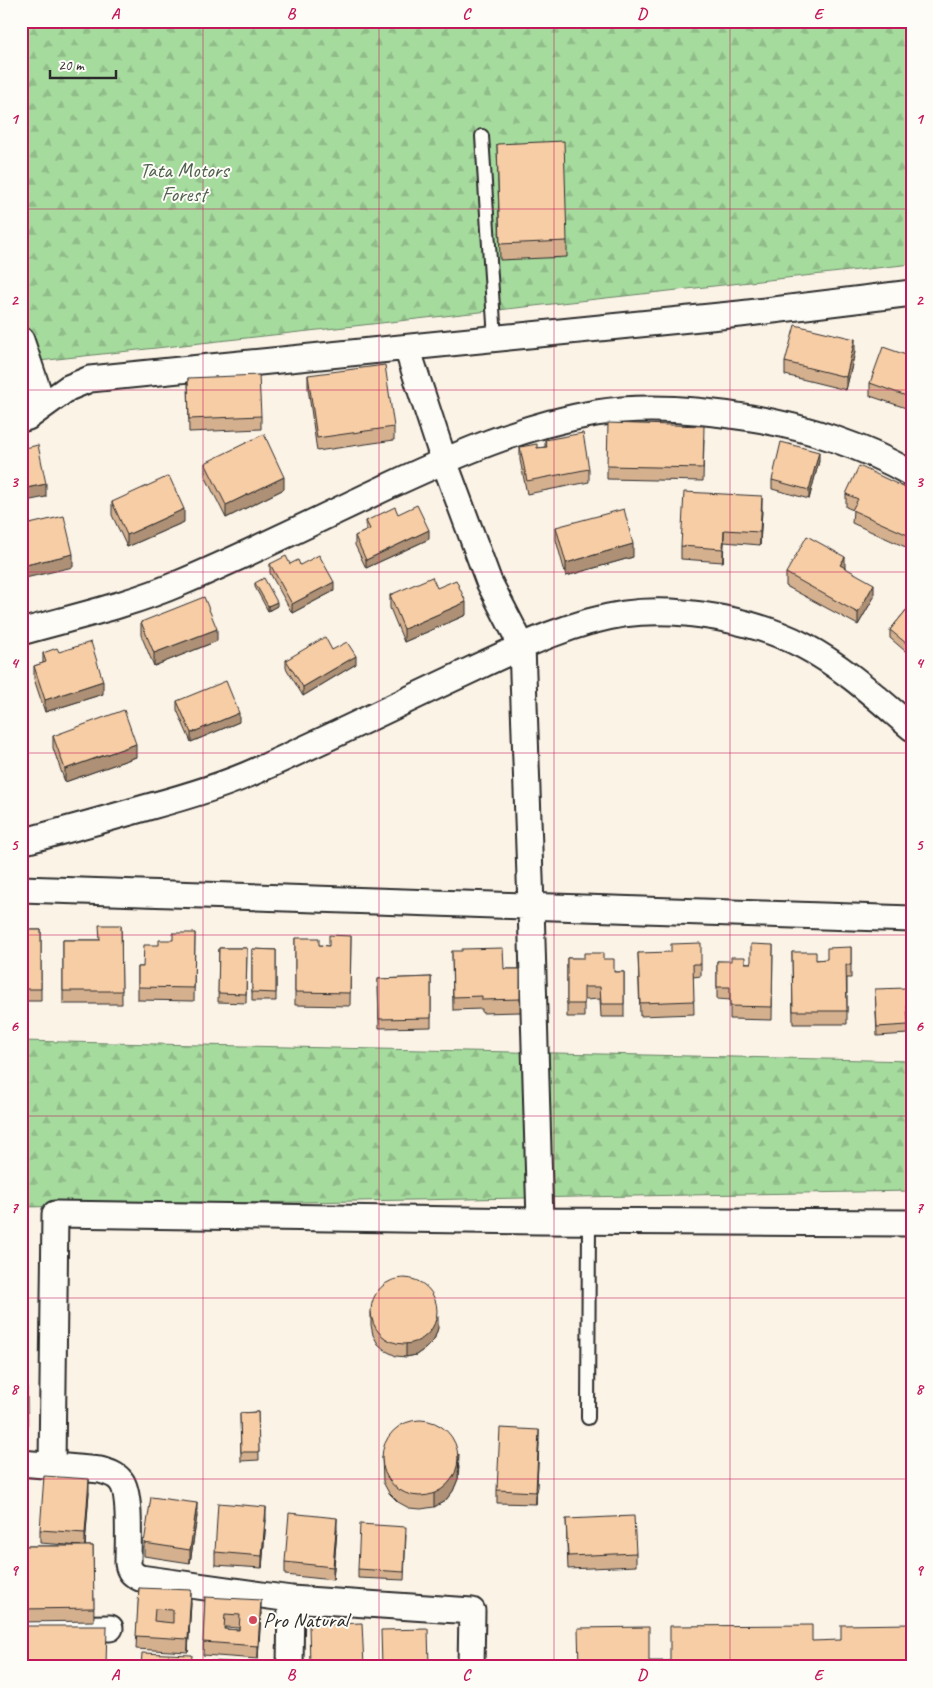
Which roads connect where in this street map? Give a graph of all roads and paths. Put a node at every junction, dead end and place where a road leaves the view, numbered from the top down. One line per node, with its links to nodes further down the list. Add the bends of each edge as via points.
1 (482, 136): 3 (lane)
2 (912, 293): 3 (street)
3 (495, 339): 5 (street)
4 (21, 340): 6 (street)
5 (407, 348): 6 (street, via 90,379 68,388); 8 (street)
6 (34, 395): 7 (street, via 28,417)
7 (21, 419)
8 (444, 461): 9 (street, via 543,424 598,413 654,409 710,412 777,422 834,439); 10 (street, via 178,584 122,604); 11 (street, via 489,582)
9 (912, 474)
10 (21, 632)
11 (522, 646): 12 (street, via 594,620 625,614 656,612 731,620 802,645 832,663); 13 (street, via 255,772 184,797); 15 (street)
12 (912, 728)
13 (21, 842)
14 (21, 889): 15 (street)
15 (531, 906): 16 (street); 17 (street)
16 (912, 918)
17 (540, 1221): 18 (street); 22 (street, via 55,1214)
18 (589, 1222): 19 (street); 20 (lane)
19 (912, 1223)
20 (588, 1418)
21 (21, 1463): 22 (street)
22 (52, 1465): 23 (street, via 100,1470 120,1479 127,1500 128,1562 133,1575)
23 (291, 1599): 26 (street); 27 (street, via 472,1611)
24 (110, 1628): 25 (street, via 32,1629)
25 (21, 1632)
26 (290, 1667)
27 (471, 1667)

